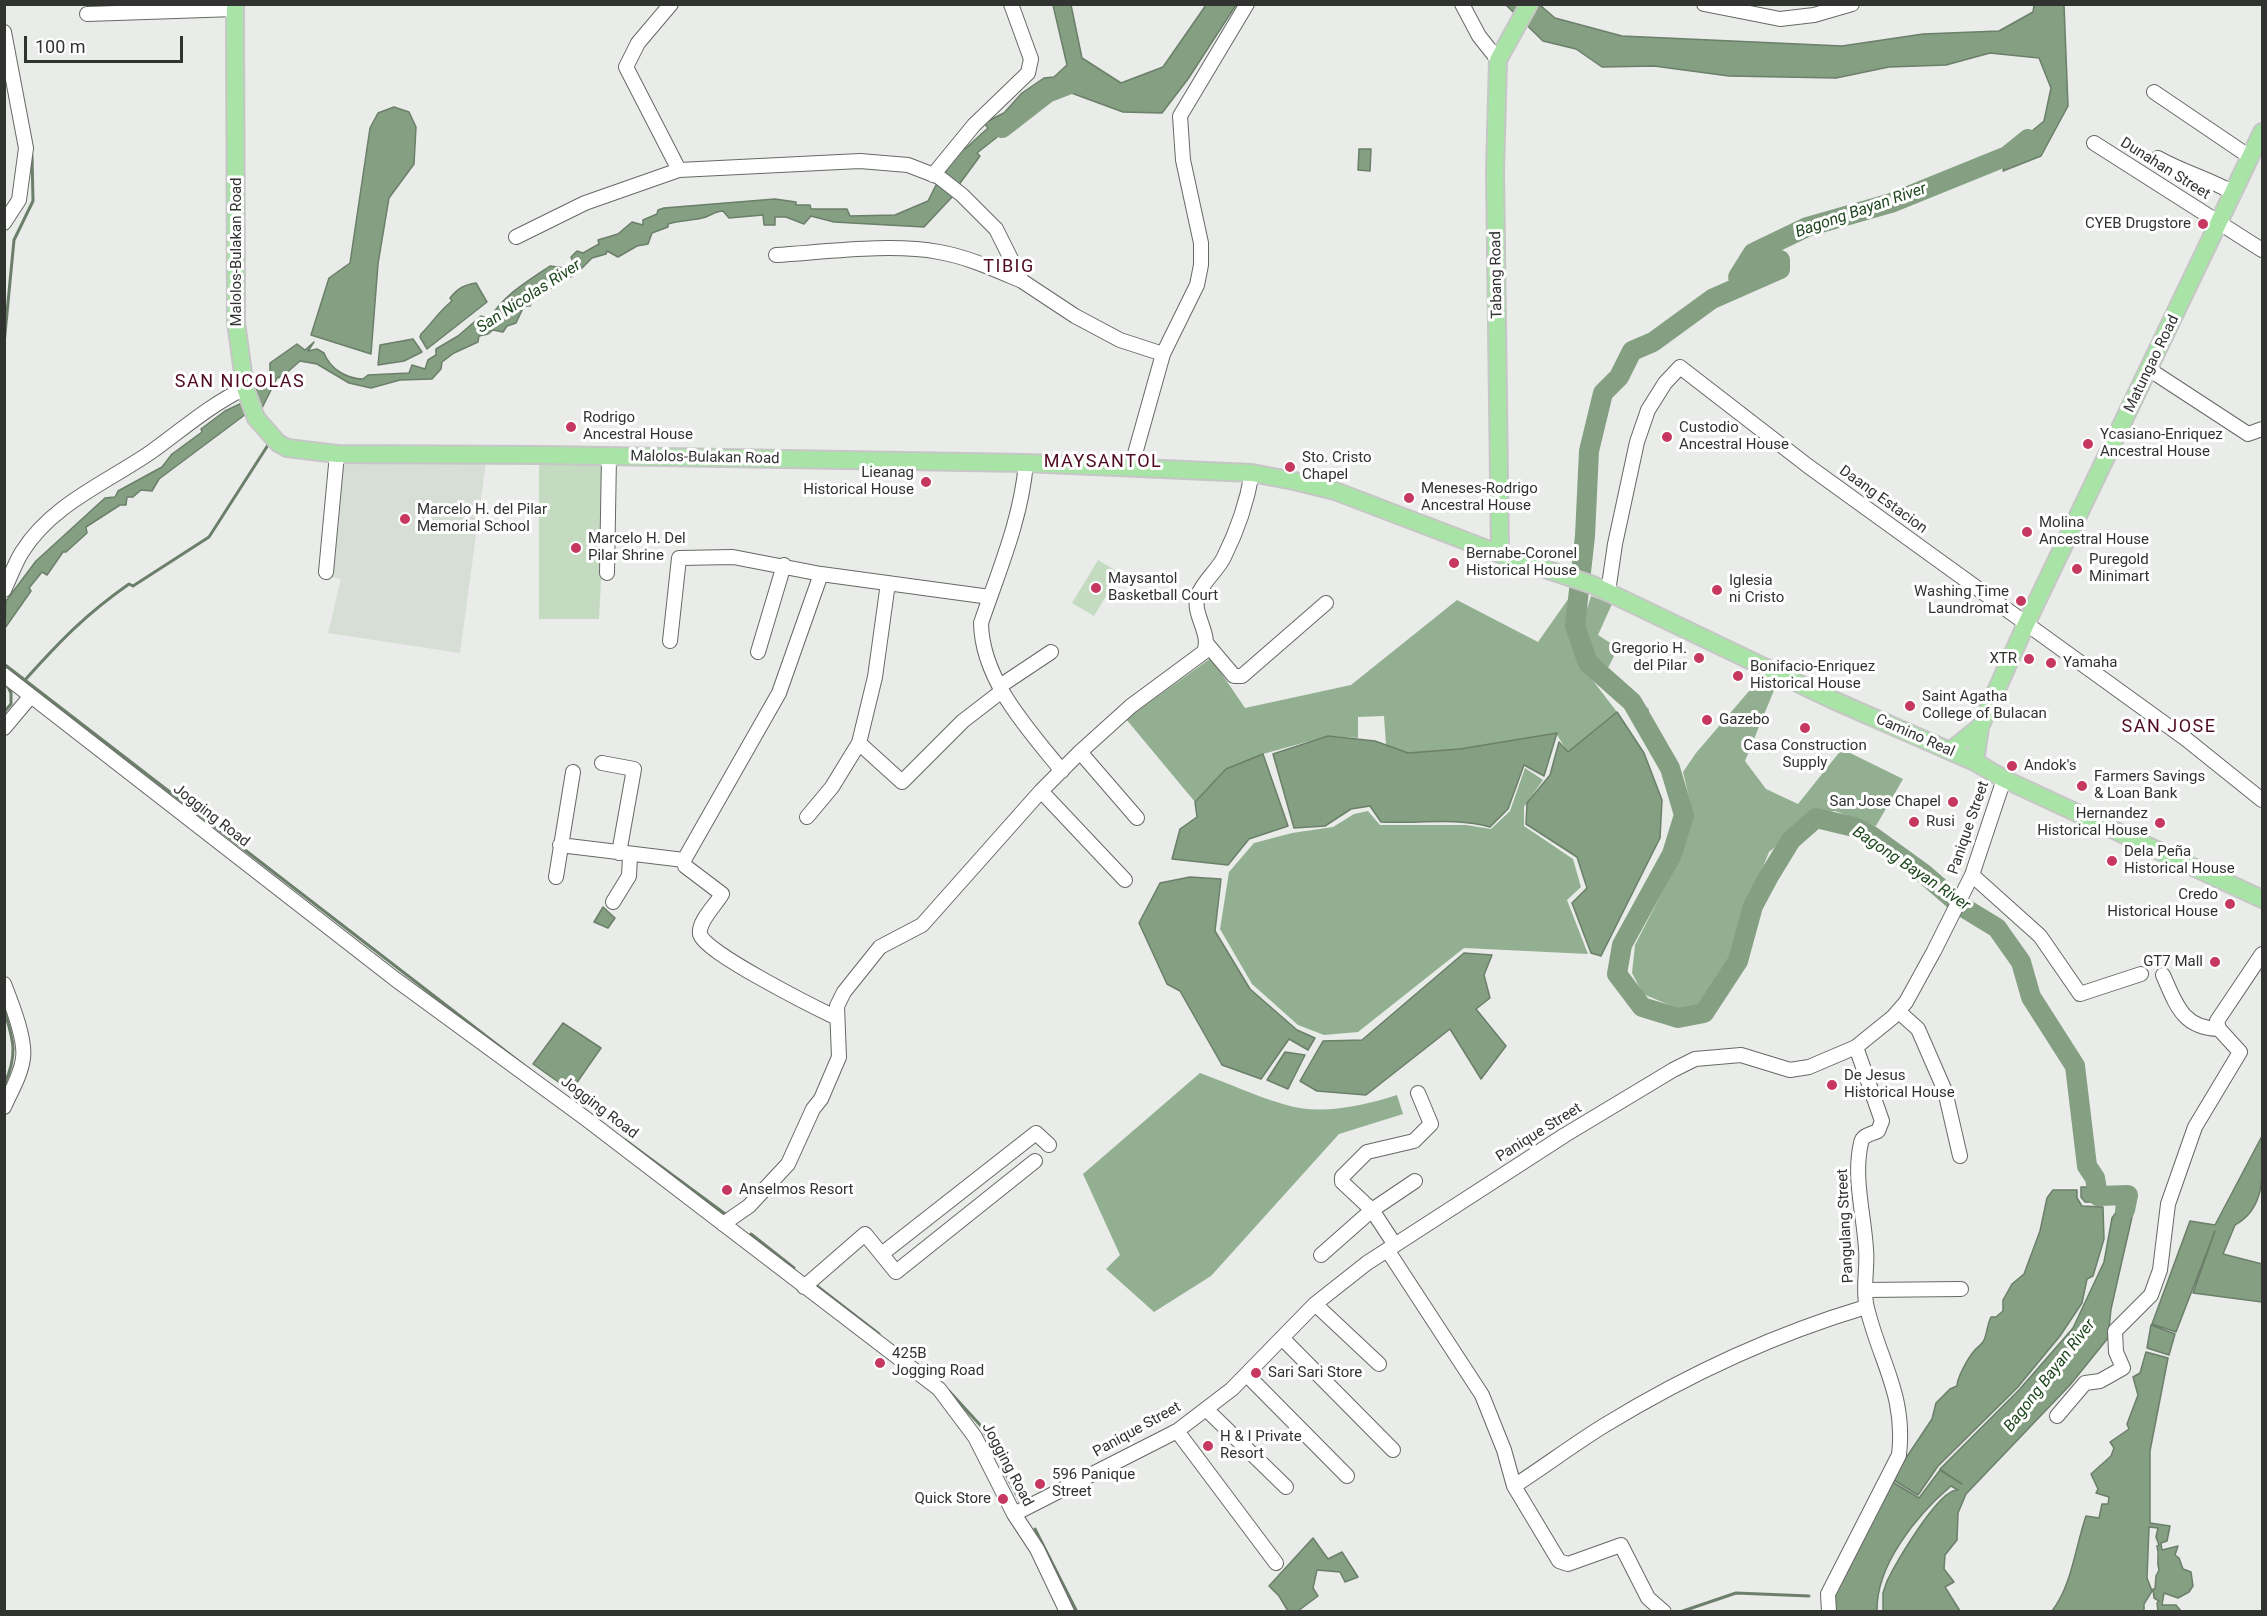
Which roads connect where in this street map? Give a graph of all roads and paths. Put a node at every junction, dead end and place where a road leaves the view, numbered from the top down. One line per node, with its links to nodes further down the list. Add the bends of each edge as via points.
1 (671, 4): 17 (street, via 638,43 626,66)
2 (1011, 4): 18 (street, via 1031,59 1028,73 974,124)
3 (1247, 4): 26 (street, via 1180,116 1183,160 1201,243 1201,265 1197,285)
4 (1462, 4): 11 (street, via 1479,36)
5 (1704, 4): 6 (street, via 1780,19 1814,15)
6 (1852, 4)
7 (235, 7): 9 (street); 28 (main road, Malolos-Bulakan Road, via 236,322)
8 (1525, 11): 11 (main road, Tabang Road)
9 (87, 14)
10 (4, 32): 21 (street, via 26,148 19,200)
11 (1498, 60): 35 (main road, Tabang Road, via 1495,171)
12 (2154, 92): 15 (street)
13 (2262, 132): 15 (main road, Matungao Road)
14 (2094, 143): 20 (street, Dunahan Street)
15 (2250, 157): 19 (main road, Matungao Road)
16 (2158, 158): 19 (street)
17 (679, 170): 18 (street, via 860,161 908,165); 22 (street, via 585,203)
18 (936, 176): 25 (street, via 996,229)
19 (2234, 193): 20 (main road, Matungao Road)
20 (2220, 223): 23 (street, Dunahan Street); 27 (main road, Matungao Road)
21 (4, 224)
22 (516, 237)
23 (2262, 250)
24 (776, 255): 25 (street, via 880,250 938,252)
25 (1023, 281): 26 (street, via 1120,340)
26 (1162, 354): 33 (street)
27 (2150, 370): 29 (street, via 2248,434); 46 (main road, Matungao Road)
28 (247, 392): 30 (main road, Malolos-Bulakan Road, via 256,418 278,443 287,448); 43 (street, via 219,401 57,513 22,552)
29 (2262, 429)
30 (337, 454): 31 (main road, Malolos-Bulakan Road); 37 (street)
31 (609, 456): 32 (main road, Malolos-Bulakan Road); 38 (street)
32 (1026, 464): 33 (main road, Malolos-Bulakan Road); 44 (street, via 1014,532)
33 (1131, 468): 34 (main road, Malolos-Bulakan Road)
34 (1252, 473): 35 (main road, Malolos-Bulakan Road, via 1335,491); 48 (street, via 1248,496 1224,558 1198,596 1198,611)
35 (1500, 554): 40 (main road, Malolos-Bulakan Road)
36 (784, 565): 39 (street); 47 (street, via 733,557 679,558); 49 (street)
37 (326, 572)
38 (607, 573)
39 (821, 574): 41 (street); 70 (street, via 779,693)
40 (1566, 575): 42 (main road, Camino Real)
41 (888, 583): 44 (street); 56 (street, via 875,677)
42 (1600, 589): 46 (street, Daang Estacion, via 1648,410 1680,367); 58 (main road, Camino Real)
43 (4, 590)
44 (990, 597): 52 (street, via 981,623 981,638)
45 (1326, 603): 48 (street, via 1239,677)
46 (2026, 624): 54 (main road, Matungao Road); 65 (street, Daang Estacion, via 2186,739)
47 (670, 641)
48 (1208, 644): 57 (street, via 1198,658 1131,706)
49 (758, 652)
50 (1051, 652): 52 (street)
51 (4, 675): 53 (street, Jogging Road)
52 (1001, 689): 56 (street, via 902,782); 61 (street)
53 (32, 698): 55 (street); 91 (street, Jogging Road, via 395,979)
54 (1980, 727): 58 (main road, Matungao Road); 59 (main road, Matungao Road)
55 (4, 728)
56 (859, 743): 66 (street, via 832,787)
57 (1080, 752): 61 (street); 67 (street)
58 (1950, 752): 59 (main road, Camino Real)
59 (1975, 762): 63 (main road, Camino Real)
60 (602, 763): 69 (street, via 633,769)
61 (1062, 771): 64 (street)
62 (573, 772): 68 (street)
63 (2004, 779): 73 (street, Panique Street); 74 (main road, Camino Real)
64 (1041, 791): 72 (street); 81 (street, via 922,925 880,947 844,993 837,1006)
65 (2262, 800)
66 (807, 817)
67 (1137, 818)
68 (561, 845): 69 (street); 71 (street)
69 (625, 854): 70 (street); 75 (street, via 629,876)
70 (684, 860): 81 (street, via 685,866 722,894 701,924 701,939 734,962)
71 (556, 877)
72 (1125, 880)
73 (1969, 881): 77 (street, via 2040,936 2080,994); 80 (street, Panique Street)
74 (2262, 898)
75 (613, 902)
76 (2262, 954): 82 (street, via 2217,1021)
77 (2141, 974)
78 (2163, 975): 82 (street, via 2178,1011 2205,1029)
79 (4, 984): 85 (street, via 24,1055)
80 (1898, 1011): 83 (street, Panique Street); 87 (street, via 1918,1029 1945,1090)
81 (837, 1018): 91 (street, via 839,1057 788,1164 749,1206)
82 (2219, 1029): 104 (street, via 2240,1052 2195,1127 2168,1204 2160,1270 2151,1294 2115,1330 2116,1352 2122,1368 2100,1381 2085,1383)
83 (1856, 1047): 92 (street, Panique Street, via 1809,1067 1790,1070 1741,1055 1695,1059 1564,1135); 97 (street, Pangulang Street, via 1882,1121 1878,1131 1864,1137 1860,1144 1858,1170)
84 (1418, 1093): 90 (street, via 1431,1124 1414,1141 1367,1152 1342,1177 1342,1182)
85 (4, 1107)
86 (1049, 1145): 93 (street, via 1036,1133)
87 (1960, 1156)
88 (1035, 1161): 93 (street, via 896,1272)
89 (1415, 1181): 90 (street)
90 (1372, 1210): 92 (street); 94 (street)
91 (723, 1224): 95 (street, Jogging Road)
92 (1391, 1248): 98 (street, Panique Street); 108 (street, via 1482,1395)
93 (883, 1253): 95 (street, via 865,1234)
94 (1321, 1255)
95 (804, 1287): 110 (street, Jogging Road, via 939,1389 975,1437)
96 (1961, 1289): 97 (street)
97 (1866, 1290): 99 (street, Pangulang Street)
98 (1316, 1304): 100 (street, Panique Street); 101 (street)
99 (1866, 1306): 108 (street, via 1805,1325 1679,1384 1604,1426); 114 (street, Pangulang Street, via 1898,1401 1901,1439 1899,1455 1828,1594)
100 (1282, 1338): 102 (street, Panique Street); 106 (street)
101 (1379, 1364)
102 (1247, 1375): 103 (street, Panique Street); 107 (street)
103 (1206, 1409): 105 (street, Panique Street); 109 (street)
104 (2057, 1416)
105 (1177, 1431): 110 (street, Panique Street); 111 (street)
106 (1393, 1450)
107 (1347, 1476)
108 (1514, 1486): 113 (street, via 1559,1561 1568,1564 1621,1545 1648,1598)
109 (1286, 1487)
110 (1014, 1514): 112 (street, Jogging Road, via 1037,1549)
111 (1276, 1563)
112 (1067, 1611)
113 (1664, 1611)
114 (1829, 1611)

